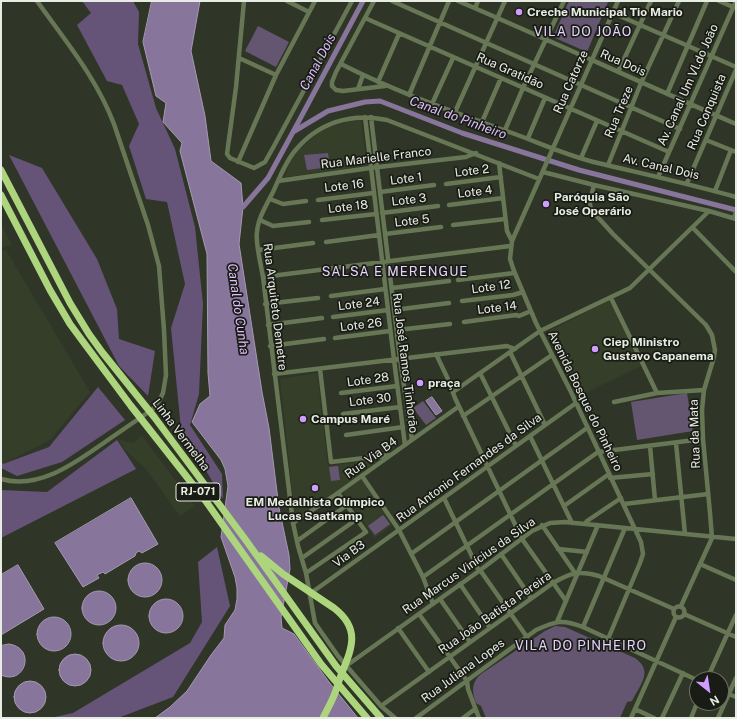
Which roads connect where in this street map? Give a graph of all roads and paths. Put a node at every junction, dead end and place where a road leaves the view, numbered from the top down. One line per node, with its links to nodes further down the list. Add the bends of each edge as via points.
1 (37, 1): 191 (street, via 86,68 107,105 114,124 158,259 166,375 163,393 152,409 76,462 58,472 27,481)
2 (244, 1): 34 (street)
3 (287, 1): 21 (street)
4 (316, 1): 21 (street)
5 (352, 1): 75 (street, via 265,162 254,168)
6 (374, 1): 23 (street)
7 (392, 1): 25 (street)
8 (449, 1): 25 (street)
9 (458, 1): 20 (street, Rua Dois)
10 (478, 1): 20 (street)
11 (505, 1): 24 (street)
12 (564, 1): 29 (street)
13 (618, 1): 22 (street, Rua Catorze)
14 (650, 1): 26 (street)
15 (679, 1): 28 (street, Rua Treze)
16 (707, 1): 31 (street)
17 (719, 1): 19 (street)
18 (736, 1): 19 (street, Av. Canal Um Vl.do João)
19 (733, 7): 33 (street, Av. Canal Um Vl.do João)
20 (475, 8): 24 (street, Rua Dois)
21 (309, 12): 42 (street)
22 (612, 12): 26 (street); 36 (street, Rua Catorze)
23 (365, 18): 27 (street, Rua Gratidão); 37 (street)
24 (497, 18): 29 (street, Rua Dois); 30 (street)
25 (440, 22): 30 (street); 32 (street)
26 (640, 25): 28 (street); 41 (street)
27 (399, 34): 32 (street, Rua Gratidão); 45 (street)
28 (664, 35): 31 (street); 46 (street, Rua Treze)
29 (546, 39): 36 (street, Rua Dois); 38 (street)
30 (487, 43): 38 (street); 39 (street)
31 (688, 45): 33 (street); 51 (street)
32 (429, 47): 35 (street, Rua Gratidão); 52 (street)
33 (712, 56): 40 (street); 55 (street, Av. Canal Um Vl.do João)
34 (239, 58): 42 (street); 75 (street, via 227,154)
35 (453, 58): 39 (street, Rua Gratidão); 54 (street)
36 (592, 60): 41 (street, Rua Dois); 47 (street, Rua Catorze)
37 (341, 64): 43 (street); 50 (street, via 333,78 334,88 343,92)
38 (534, 65): 47 (street); 49 (street)
39 (476, 67): 44 (street, Rua Gratidão); 58 (street)
40 (736, 68): 59 (street, Rua Conquista)
41 (618, 72): 46 (street, Rua Dois)
42 (276, 75): 75 (street)
43 (363, 75): 45 (street); 50 (street)
44 (501, 78): 49 (street, Rua Gratidão); 63 (street)
45 (378, 82): 48 (street)
46 (642, 83): 51 (street, Rua Dois); 56 (street, Rua Treze)
47 (581, 84): 56 (street); 57 (street, Rua Catorze)
48 (387, 86): 50 (street); 52 (street)
49 (523, 88): 53 (street, Rua Gratidão); 66 (street)
50 (358, 89)
51 (667, 94): 55 (street, Rua Dois)
52 (408, 95): 54 (street)
53 (545, 98): 57 (street, Rua Gratidão); 68 (street)
54 (432, 104): 58 (street)
55 (690, 104): 59 (street, Rua Dois); 65 (street, Av. Canal Um Vl.do João)
56 (632, 107): 65 (street); 67 (street, Rua Treze)
57 (570, 109): 62 (street, Rua Gratidão); 70 (street, Rua Catorze)
58 (456, 112): 63 (street)
59 (716, 116): 64 (street, Rua Dois); 69 (street, Rua Conquista)
60 (364, 117): 61 (street, Rua Arquiteto Demetre); 80 (street, Rua José Ramos Tinhorão); 86 (street, Rua Arquiteto Demetre, via 343,119 313,133 294,152)
61 (371, 117): 73 (street, Rua Arquiteto Demetre, via 387,120); 79 (street, Rua José Ramos Tinhorão)
62 (597, 121): 67 (street, Rua Gratidão); 74 (street)
63 (482, 122): 66 (street)
64 (736, 124)
65 (680, 129): 72 (street, Av. Canal Um Vl.do João)
66 (505, 130): 68 (street)
67 (621, 132): 72 (street, Rua Gratidão); 78 (street, Rua Treze)
68 (528, 138): 70 (street)
69 (706, 140): 71 (street); 87 (street, Rua Conquista)
70 (553, 148): 74 (street, Av. Canal Dois); 77 (street, Rua Catorze)
71 (734, 151): 91 (street)
72 (669, 152): 84 (street, Av. Canal Um Vl.do João)
73 (476, 153): 76 (street, Rua Arquiteto Demetre); 79 (street, Rua Marielle Franco, via 466,157)
74 (581, 158): 78 (street, Av. Canal Dois)
75 (238, 162)
76 (499, 163): 83 (street); 85 (street, Rua Arquiteto Demetre)
77 (547, 163): 82 (street, Avenida Bosque do Pinheiro)
78 (608, 165): 84 (street, Av. Canal Dois)
79 (377, 167): 80 (street, Rua Marielle Franco); 92 (street, Rua José Ramos Tinhorão)
80 (370, 168): 86 (street, Rua Marielle Franco); 93 (street, Rua José Ramos Tinhorão)
81 (1, 170): 216 (highway, Linha Vermelha / RJ-071, via 70,303 102,352)
82 (543, 172): 85 (street, Avenida Bosque do Pinheiro); 90 (street)
83 (501, 177): 88 (street, Lote 2); 96 (street)
84 (658, 177): 87 (street, Av. Canal Dois)
85 (539, 179): 118 (street, Avenida Bosque do Pinheiro)
86 (278, 181): 97 (street, Rua Arquiteto Demetre)
87 (687, 183): 91 (street, Av. Canal Dois)
88 (446, 184)
89 (434, 185): 92 (street, Lote 1)
90 (594, 185): 102 (street); 122 (street, Rua da Mata, via 590,201 592,211)
91 (715, 191): 95 (street, Av. Canal Dois)
92 (380, 192): 104 (street, Rua José Ramos Tinhorão)
93 (373, 193): 98 (street, Lote 16); 105 (street, Rua José Ramos Tinhorão)
94 (1, 195): 274 (highway, Linha Vermelha / RJ-071, via 70,324 205,500 321,664)
95 (736, 197)
96 (503, 198): 100 (street, Lote 4); 106 (street)
97 (270, 199): 99 (street, via 283,204); 108 (street, Rua Arquiteto Demetre)
98 (318, 200)
99 (306, 201)
100 (449, 205)
101 (438, 206): 104 (street, Lote 3)
102 (709, 211): 107 (street); 113 (street)
103 (736, 212): 107 (street)
104 (382, 213): 114 (street, Rua José Ramos Tinhorão)
105 (376, 214): 109 (street, Lote 18); 115 (street, Rua José Ramos Tinhorão)
106 (505, 219): 111 (street); 118 (street)
107 (735, 219)
108 (260, 220): 110 (street, via 273,226); 119 (street, Rua Arquiteto Demetre, via 256,231)
109 (322, 220)
110 (309, 222)
111 (452, 225)
112 (441, 227): 114 (street, Lote 5)
113 (692, 228): 122 (street); 123 (street)
114 (385, 234): 120 (street, Rua José Ramos Tinhorão)
115 (379, 235): 116 (street); 121 (street, Rua José Ramos Tinhorão)
116 (326, 242)
117 (313, 243): 119 (street)
118 (511, 244): 120 (street); 124 (street, Avenida Bosque do Pinheiro, via 510,259)
119 (259, 250): 125 (street, Rua Arquiteto Demetre)
120 (388, 261): 121 (street); 128 (street, Rua José Ramos Tinhorão)
121 (382, 262): 125 (street); 129 (street, Rua José Ramos Tinhorão)
122 (650, 270): 133 (street, via 630,288); 162 (street, Rua da Mata, via 710,330 714,342 714,357)
123 (736, 272)
124 (514, 273): 126 (street); 130 (street, Avenida Bosque do Pinheiro)
125 (263, 277): 136 (street, Rua Arquiteto Demetre)
126 (458, 280)
127 (448, 281): 128 (street)
128 (392, 288): 138 (street, Rua José Ramos Tinhorão)
129 (385, 289): 131 (street); 137 (street, Rua José Ramos Tinhorão)
130 (523, 292): 134 (street, Lote 12); 139 (street, Avenida Bosque do Pinheiro)
131 (331, 296)
132 (318, 298): 136 (street)
133 (611, 298): 147 (street); 164 (street)
134 (462, 301)
135 (450, 303): 138 (street)
136 (265, 304): 144 (street, Rua Arquiteto Demetre)
137 (388, 310): 140 (street, Lote 24); 146 (street, Rua José Ramos Tinhorão)
138 (394, 310): 145 (street, Rua José Ramos Tinhorão)
139 (531, 311): 142 (street, Lote 14, via 519,316); 147 (street, Avenida Bosque do Pinheiro)
140 (333, 317)
141 (322, 318): 144 (street)
142 (464, 322)
143 (450, 324): 145 (street)
144 (268, 325): 150 (street, Rua Arquiteto Demetre)
145 (397, 330): 155 (street, Rua José Ramos Tinhorão)
146 (390, 331): 148 (street, Lote 26); 156 (street, Rua José Ramos Tinhorão)
147 (540, 331): 151 (street); 154 (street, Avenida Bosque do Pinheiro)
148 (335, 338)
149 (324, 340): 150 (street)
150 (270, 346): 159 (street, Rua Arquiteto Demetre)
151 (514, 349): 152 (street); 153 (street, via 507,346)
152 (510, 352): 158 (street); 160 (street)
153 (436, 354): 155 (street); 163 (street)
154 (552, 355): 160 (street); 168 (street, Avenida Bosque do Pinheiro)
155 (400, 359): 156 (street); 179 (street, Rua José Ramos Tinhorão)
156 (394, 360): 157 (street); 161 (street, Rua José Ramos Tinhorão)
157 (320, 368): 159 (street); 185 (street, via 331,462)
158 (480, 373): 163 (street); 166 (street)
159 (274, 374): 206 (street, Rua Arquiteto Demetre)
160 (521, 376): 166 (street); 173 (street)
161 (397, 386): 165 (street, Lote 28); 170 (street, Rua José Ramos Tinhorão)
162 (704, 390): 164 (street); 178 (street, Rua da Mata)
163 (453, 392): 169 (street)
164 (657, 393): 167 (street)
165 (341, 394)
166 (492, 396): 172 (street); 182 (street)
167 (614, 402)
168 (576, 403): 173 (street, Rua Antonio Fernandes da Silva); 175 (street, Avenida Bosque do Pinheiro)
169 (458, 406): 172 (street); 179 (street, Rua Via B4)
170 (400, 407): 171 (street, Lote 30); 174 (street, Rua José Ramos Tinhorão)
171 (343, 414)
172 (463, 416): 187 (street)
173 (545, 425): 177 (street, Rua Antonio Fernandes da Silva)
174 (403, 427): 176 (street); 181 (street, Rua José Ramos Tinhorão)
175 (587, 428): 184 (street, Avenida Bosque do Pinheiro); 186 (street)
176 (346, 435)
177 (530, 436): 182 (street, Rua Antonio Fernandes da Silva); 186 (street)
178 (703, 439): 180 (street); 195 (street, Rua da Mata)
179 (412, 440): 181 (street, Rua Via B4)
180 (676, 443): 183 (street); 196 (street)
181 (405, 445): 185 (street, Rua Via B4)
182 (516, 446): 187 (street, Rua Antonio Fernandes da Silva)
183 (650, 446): 184 (street); 188 (street)
184 (598, 452): 190 (street, Avenida Bosque do Pinheiro); 192 (street)
185 (392, 454): 189 (street, Rua Via B4)
186 (542, 460): 192 (street); 193 (street)
187 (487, 466): 193 (street); 197 (street, Rua Antonio Fernandes da Silva)
188 (653, 474): 190 (street); 199 (street)
189 (362, 476): 194 (street, Rua Via B4); 212 (street)
190 (610, 476): 198 (street, Avenida Bosque do Pinheiro); 202 (street)
191 (1, 479)
192 (553, 484): 202 (street); 203 (street)
193 (499, 491): 203 (street); 205 (street)
194 (338, 493): 201 (street); 206 (street, Rua Via B4)
195 (708, 494): 196 (street); 215 (street, Rua da Mata)
196 (680, 497): 199 (street); 214 (street)
197 (444, 498): 205 (street); 212 (street, Rua Antonio Fernandes da Silva)
198 (621, 498): 200 (street, Avenida Bosque do Pinheiro); 208 (street)
199 (655, 500): 200 (street)
200 (624, 504): 213 (street, Avenida Bosque do Pinheiro)
201 (347, 505): 204 (street); 219 (street)
202 (564, 506): 207 (street)
203 (510, 514): 217 (street); 220 (street)
204 (357, 519): 225 (street); 228 (street, via 366,532)
205 (456, 522): 220 (street); 223 (street)
206 (293, 523): 219 (street, Rua Arquiteto Demetre)
207 (572, 523): 208 (street, Rua Marcus Vinícius da Silva); 210 (street, Rua Marcus Vinícius da Silva, via 558,522)
208 (585, 524): 209 (street, Rua Marcus Vinícius da Silva)
209 (598, 525): 211 (street, Rua Marcus Vinícius da Silva); 222 (street)
210 (542, 526): 217 (street, Rua Marcus Vinícius da Silva); 221 (street)
211 (625, 528): 213 (street, Rua Marcus Vinícius da Silva); 231 (street)
212 (399, 530): 223 (street, Rua Antonio Fernandes da Silva); 236 (street, Via B3)
213 (636, 530): 214 (street, Rua Marcus Vinícius da Silva); 235 (street, Avenida Bosque do Pinheiro, via 642,554)
214 (685, 534): 215 (street, Rua Marcus Vinícius da Silva)
215 (712, 538): 218 (street, Rua Marcus Vinícius da Silva); 226 (street, Rua da Mata)
216 (245, 539): 263 (highway, via 270,564 330,605 344,618 350,630 352,644); 275 (highway, Linha Vermelha / RJ-071, via 336,666)
217 (522, 539): 224 (street, Rua Marcus Vinícius da Silva); 233 (street)
218 (736, 539)
219 (297, 540): 225 (street, Rua Arquiteto Demetre)
220 (467, 545): 227 (street); 230 (street)
221 (558, 549): 222 (street); 229 (street)
222 (587, 552): 229 (street)
223 (411, 554): 230 (street, Rua Antonio Fernandes da Silva)
224 (500, 554): 227 (street, Rua Marcus Vinícius da Silva); 237 (street)
225 (302, 558): 228 (street, Rua Arquiteto Demetre)
226 (700, 564): 232 (street); 241 (street, Rua da Mata)
227 (480, 570): 234 (street, Rua Marcus Vinícius da Silva); 243 (street)
228 (306, 573): 236 (street, Rua Arquiteto Demetre)
229 (576, 573): 231 (street); 233 (street, Rua João Batista Pereira); 239 (street)
230 (423, 577): 240 (street, Rua Antonio Fernandes da Silva)
231 (603, 578): 235 (street); 249 (street)
232 (736, 580)
233 (552, 583): 237 (street, Rua João Batista Pereira); 239 (street)
234 (460, 584): 238 (street, Rua Marcus Vinícius da Silva); 251 (street)
235 (628, 589): 242 (street); 255 (street, Avenida Bosque do Pinheiro)
236 (310, 594): 259 (street, Rua Arquiteto Demetre, via 315,623)
237 (532, 598): 243 (street, Rua João Batista Pereira)
238 (440, 599): 240 (street, Rua Marcus Vinícius da Silva); 256 (street)
239 (566, 601): 248 (street)
240 (433, 604): 244 (street, Rua Marcus Vinícius da Silva)
241 (681, 606): 242 (street); 245 (street, via 685,610)
242 (674, 610): 247 (street)
243 (510, 613): 251 (street, Rua João Batista Pereira); 253 (street)
244 (419, 614): 250 (street, Rua Marcus Vinícius da Silva); 257 (street)
245 (684, 614): 247 (street, via 682,617); 252 (street)
246 (736, 615): 252 (street)
247 (676, 617): 258 (street)
248 (557, 622): 249 (street); 253 (street, Rua Juliana Lopes, via 536,630)
249 (583, 627): 255 (street)
250 (398, 628): 259 (street, Rua Marcus Vinícius da Silva); 261 (street)
251 (490, 628): 256 (street, Rua João Batista Pereira)
252 (728, 633): 254 (street); 260 (street)
253 (527, 637): 266 (street, Rua Juliana Lopes)
254 (736, 637)
255 (608, 639): 258 (street)
256 (470, 642): 257 (street, Rua João Batista Pereira)
257 (449, 657): 261 (street, Rua João Batista Pereira); 266 (street)
258 (657, 661): 262 (street); 271 (street)
259 (346, 666): 269 (street, Rua Arquiteto Demetre)
260 (711, 671)
261 (429, 672): 269 (street, Rua João Batista Pereira)
262 (683, 673): 264 (street); 282 (street)
263 (341, 676): 272 (highway); 273 (highway)
264 (689, 676)
265 (736, 678): 267 (street)
266 (467, 681): 270 (street); 277 (street, Rua Juliana Lopes)
267 (729, 694): 268 (street)
268 (736, 697)
269 (381, 706): 276 (street, Rua Arquiteto Demetre)
270 (475, 709): 278 (street); 279 (street)
271 (635, 709): 280 (street); 281 (street)
272 (318, 718)
273 (323, 718)
274 (367, 718)
275 (381, 718)
276 (395, 718)
277 (416, 718)
278 (463, 718)
279 (479, 718)
280 (631, 718)
281 (654, 718)
282 (662, 718)

